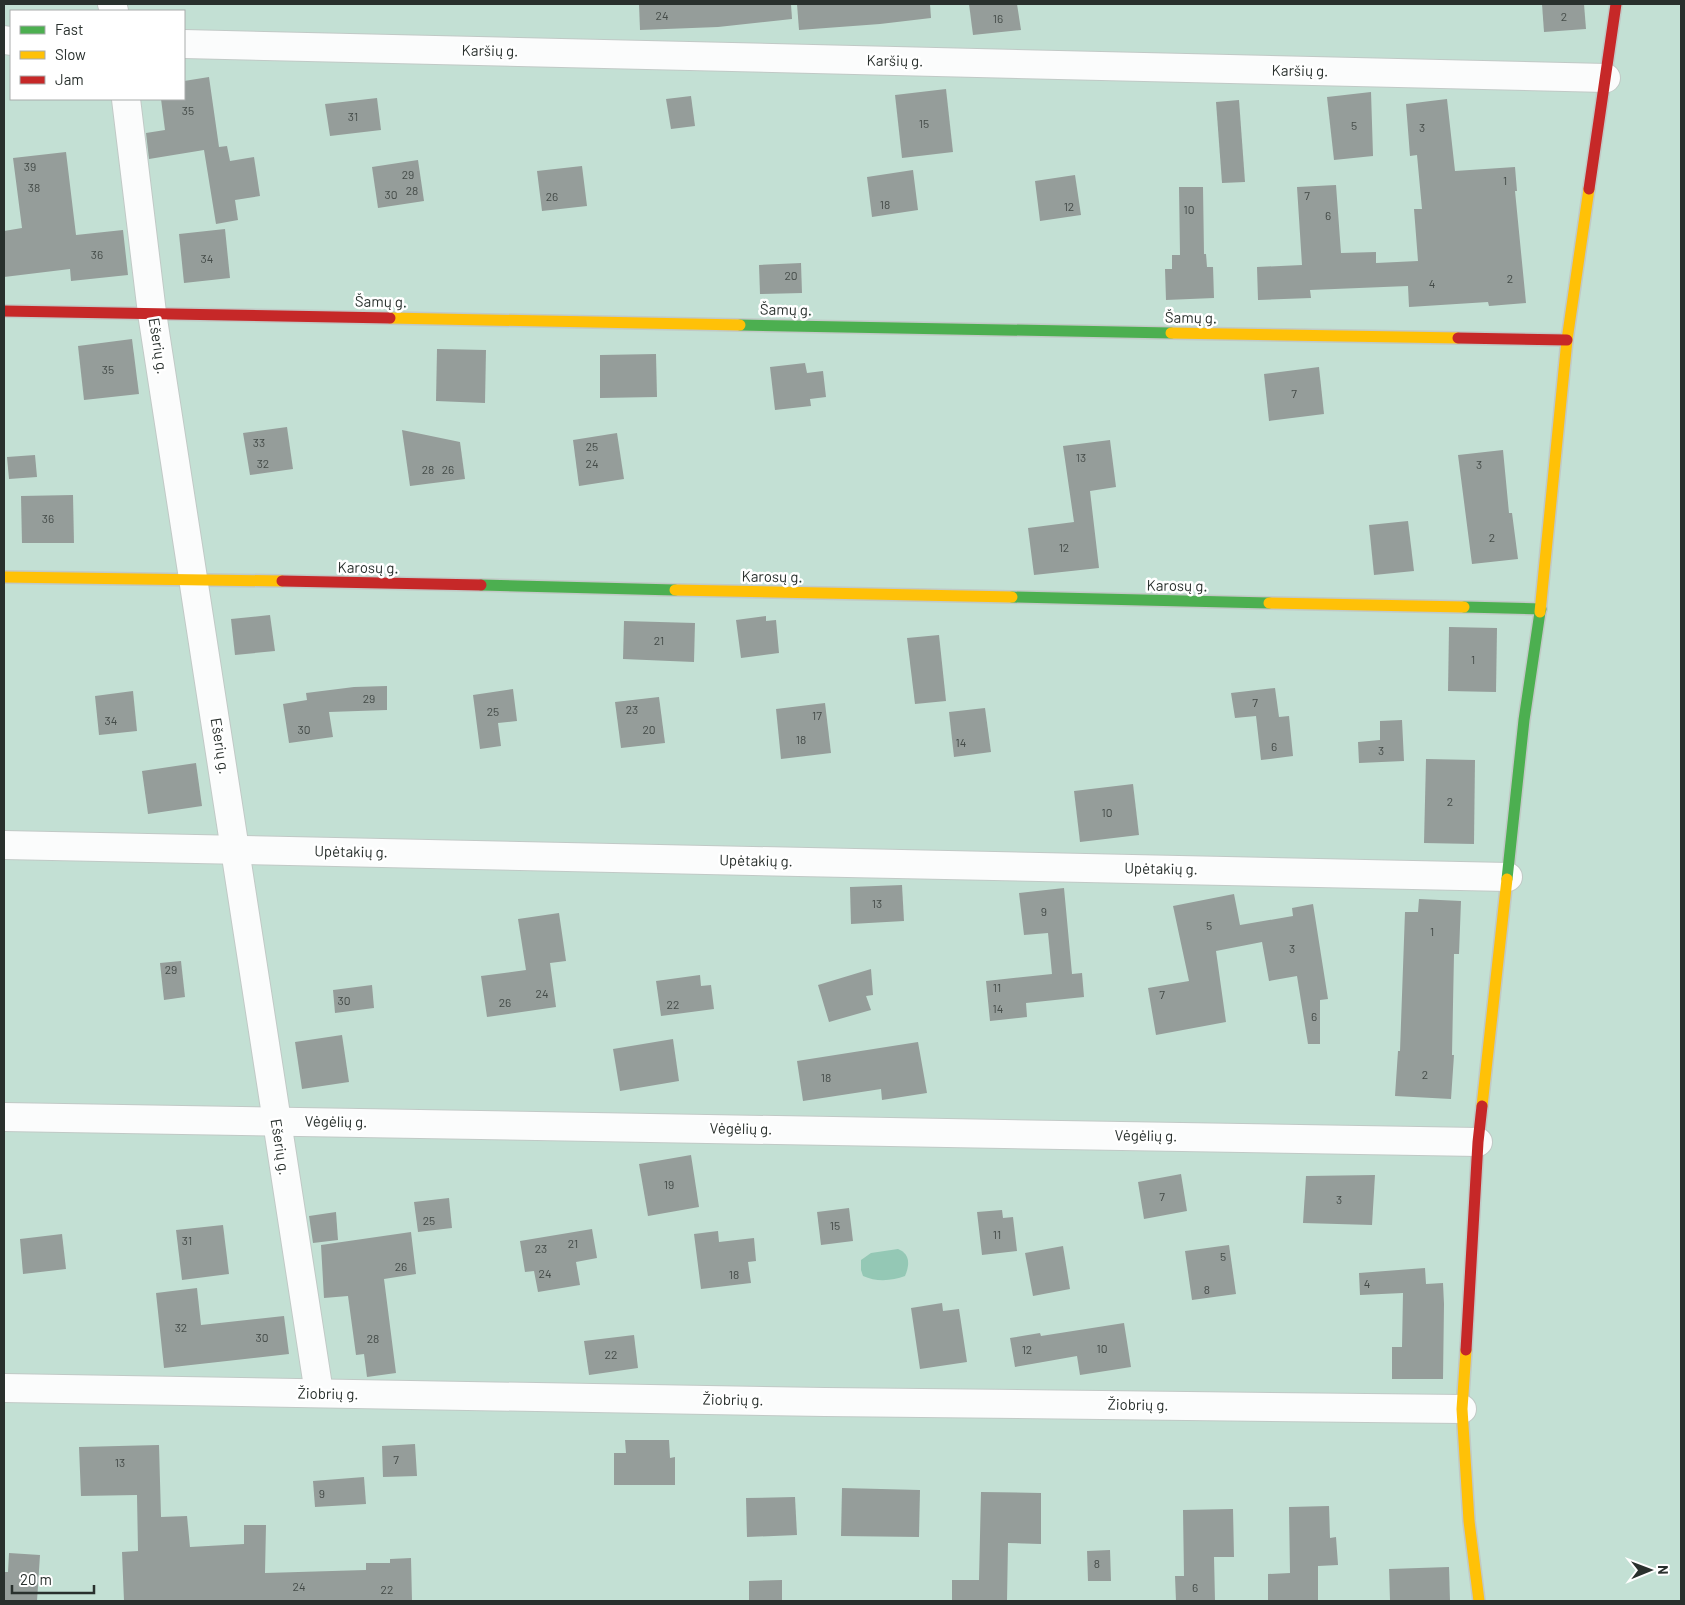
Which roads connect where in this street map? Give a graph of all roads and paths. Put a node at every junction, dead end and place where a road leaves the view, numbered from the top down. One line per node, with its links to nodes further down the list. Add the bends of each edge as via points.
1 (1616, 4): 3 (street)
2 (185, 44): 3 (street, Karšių g.)
3 (1606, 78): 7 (street)
4 (126, 100): 6 (street, Ešerių g.)
5 (4, 311): 6 (street, Šamų g.)
6 (152, 313): 7 (street, Šamų g.); 9 (street, Ešerių g.)
7 (1567, 340): 10 (street)
8 (4, 577): 9 (street, Karosų g.)
9 (194, 579): 10 (street, Karosų g.); 12 (street, Ešerių g.)
10 (1540, 609): 13 (street, via 1524,720)
11 (4, 845): 12 (street, Upėtakių g.)
12 (236, 850): 13 (street, Upėtakių g.); 15 (street, Ešerių g.)
13 (1508, 877): 16 (street)
14 (4, 1117): 15 (street, Vėgėlių g.)
15 (276, 1121): 16 (street, Vėgėlių g.); 18 (street, Ešerių g.)
16 (1478, 1142): 19 (street)
17 (4, 1388): 18 (street, Žiobrių g.)
18 (319, 1394): 19 (street, Žiobrių g.)
19 (1462, 1409): 20 (street, via 1469,1520)
20 (1479, 1601)

